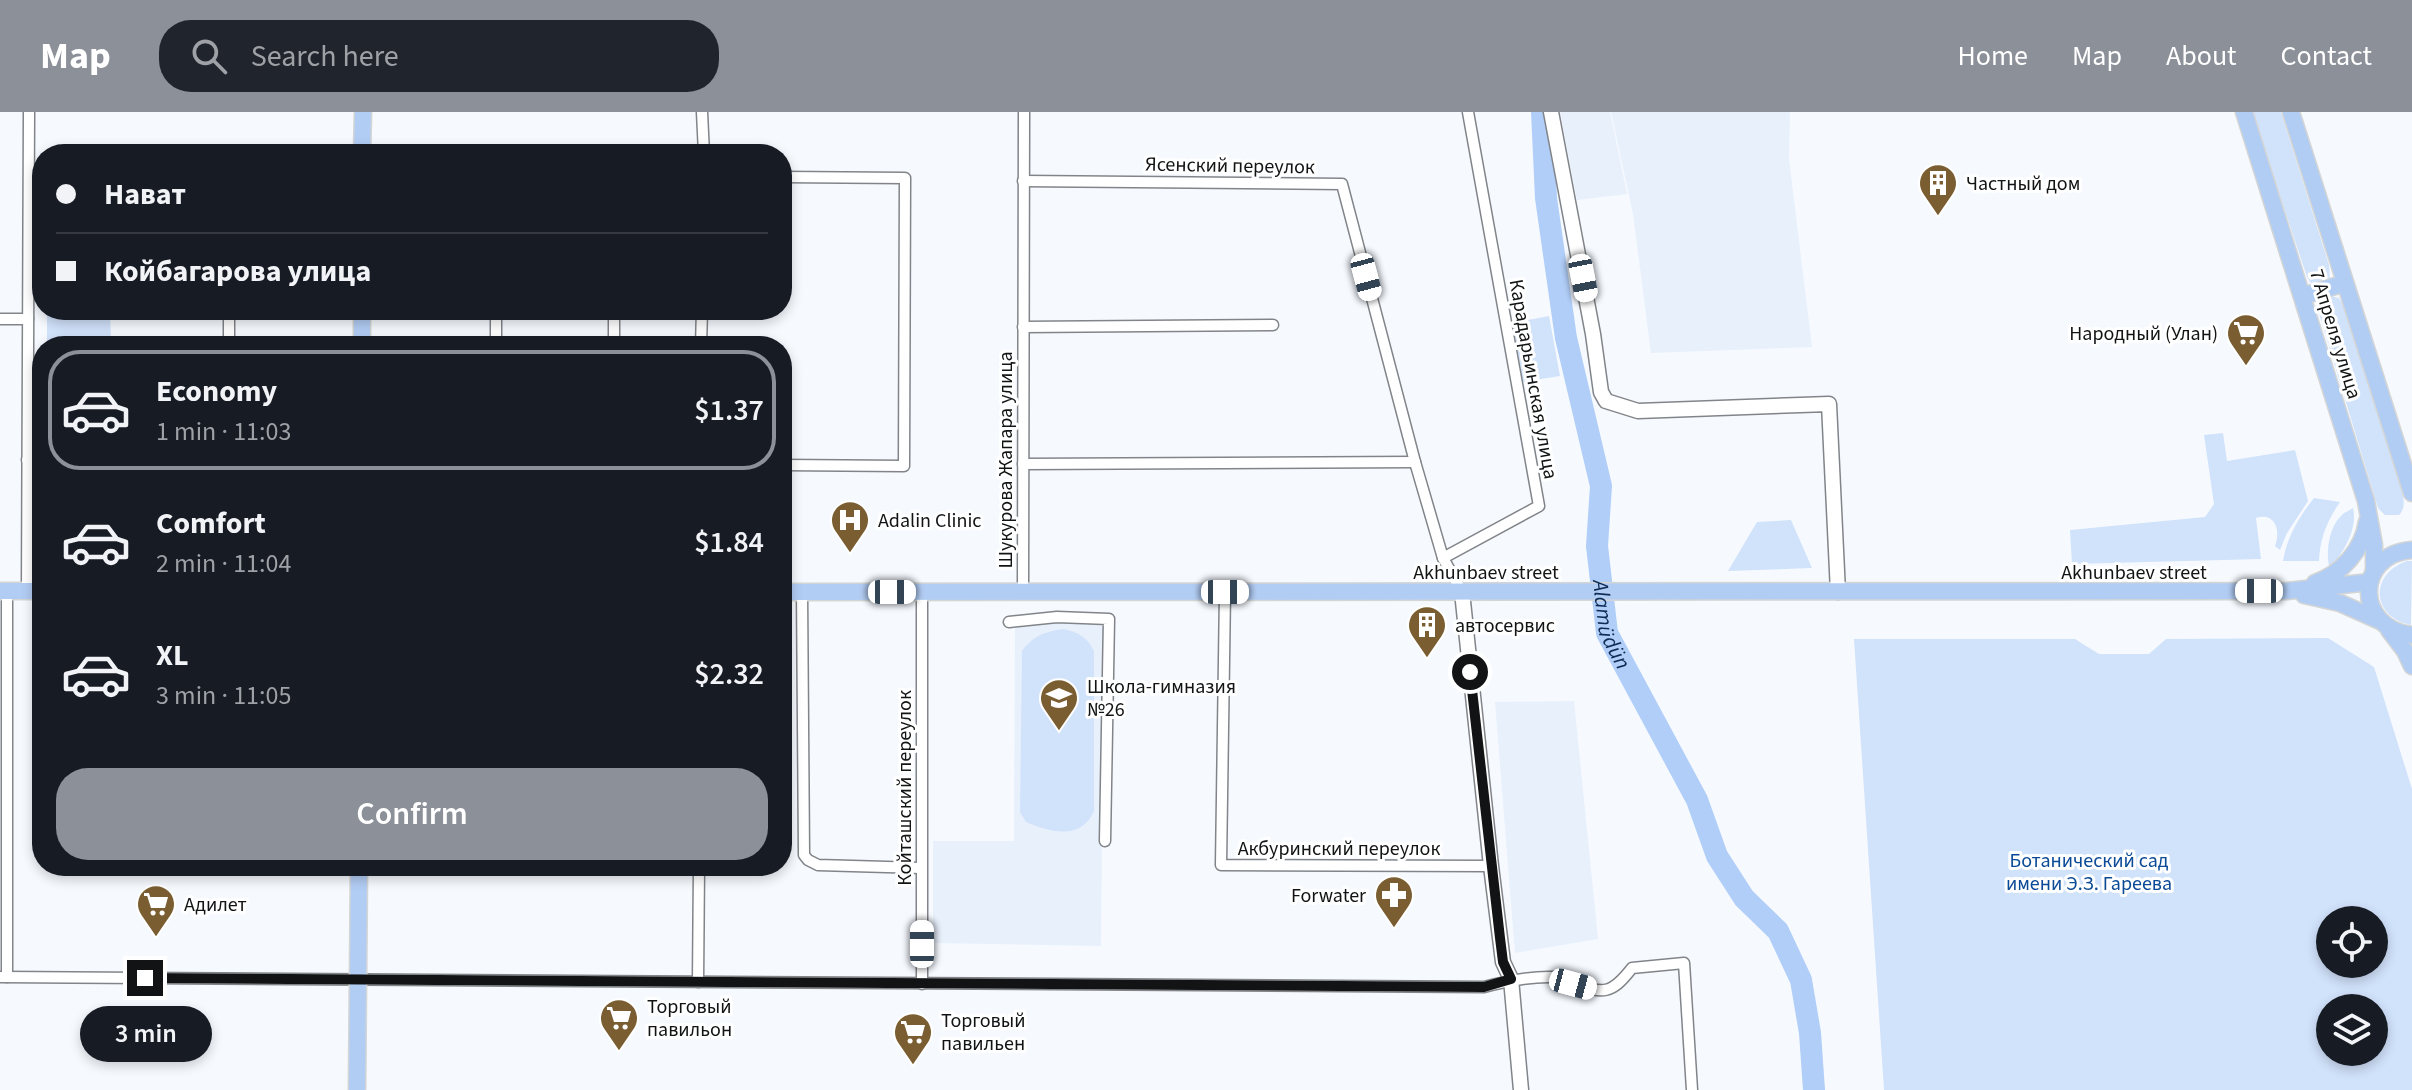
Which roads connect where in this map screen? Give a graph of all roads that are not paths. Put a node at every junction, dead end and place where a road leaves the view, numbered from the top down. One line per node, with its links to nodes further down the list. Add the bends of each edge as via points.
1 (29, 112): 11 (street)
2 (363, 112): 9 (main road)
3 (702, 112): 10 (street)
4 (1024, 112): 13 (street, Шукурова Жапара улица)
5 (1468, 112): 29 (street, Карадарьинская улица, via 1539,506)
6 (1551, 112): 40 (street, via 1606,401 1638,411 1829,404)
7 (2244, 112): 15 (main road, 7 Апреля улица)
8 (2291, 112): 14 (main road, 7 Апреля улица)
9 (362, 144)
10 (704, 144)
11 (29, 176): 17 (street)
12 (792, 177): 24 (street, via 905,178 904,466)
13 (1023, 181): 19 (street, Шукурова Жапара улица); 22 (street, Ясенский переулок, via 1342,184)
14 (2345, 283): 15 (main road); 25 (main road, 7 Апреля улица)
15 (2303, 296): 26 (main road, 7 Апреля улица)
16 (0, 319): 17 (street)
17 (28, 319): 20 (street)
18 (1273, 325): 19 (street, Шукурова Жапара улица)
19 (1023, 327): 23 (street, Шукурова Жапара улица)
20 (27, 460): 21 (street); 27 (street)
21 (32, 460)
22 (1415, 462): 23 (street); 29 (street, Ясенский переулок)
23 (1023, 464): 37 (street, Шукурова Жапара улица)
24 (792, 465)
25 (2412, 493)
26 (2369, 513): 30 (main road, 7 Апреля улица); 33 (main road, via 2365,535 2336,573)
27 (32, 542)
28 (2412, 550): 30 (main road, via 2391,555)
29 (1443, 558): 39 (street)
30 (2372, 577): 33 (main road); 42 (main road, 7 Апреля улица, via 2368,596)
31 (4, 591): 32 (main road); 50 (street)
32 (32, 591)
33 (2287, 591): 40 (main road, Akhunbaev street); 42 (main road, via 2340,603)
34 (792, 592): 35 (main road, Akhunbaev street)
35 (802, 592): 36 (main road, Akhunbaev street); 47 (street, via 804,855 818,865)
36 (922, 592): 37 (main road, Akhunbaev street); 47 (street, Койташский переулок)
37 (1023, 592): 38 (main road, Akhunbaev street)
38 (1225, 592): 39 (main road, Akhunbaev street); 46 (street, Акбуринский переулок, via 1221,865)
39 (1462, 592): 40 (main road, Akhunbaev street); 46 (street)
40 (1838, 592)
41 (1009, 622): 45 (street, via 1109,619)
42 (2383, 624): 43 (main road); 44 (main road)
43 (2412, 635)
44 (2412, 666)
45 (1105, 841)
46 (1491, 866): 51 (street, via 1503,962)
47 (921, 868): 54 (street, Койташский переулок)
48 (359, 876): 52 (main road)
49 (699, 876): 53 (street)
50 (3, 977): 52 (street)
51 (1511, 979): 54 (street, via 1484,987); 56 (street); 57 (street, via 1557,977 1607,991 1632,968 1684,963)
52 (358, 980): 53 (street); 55 (main road)
53 (698, 982): 54 (street)
54 (922, 984)
55 (357, 1090)
56 (1521, 1090)
57 (1692, 1090)

